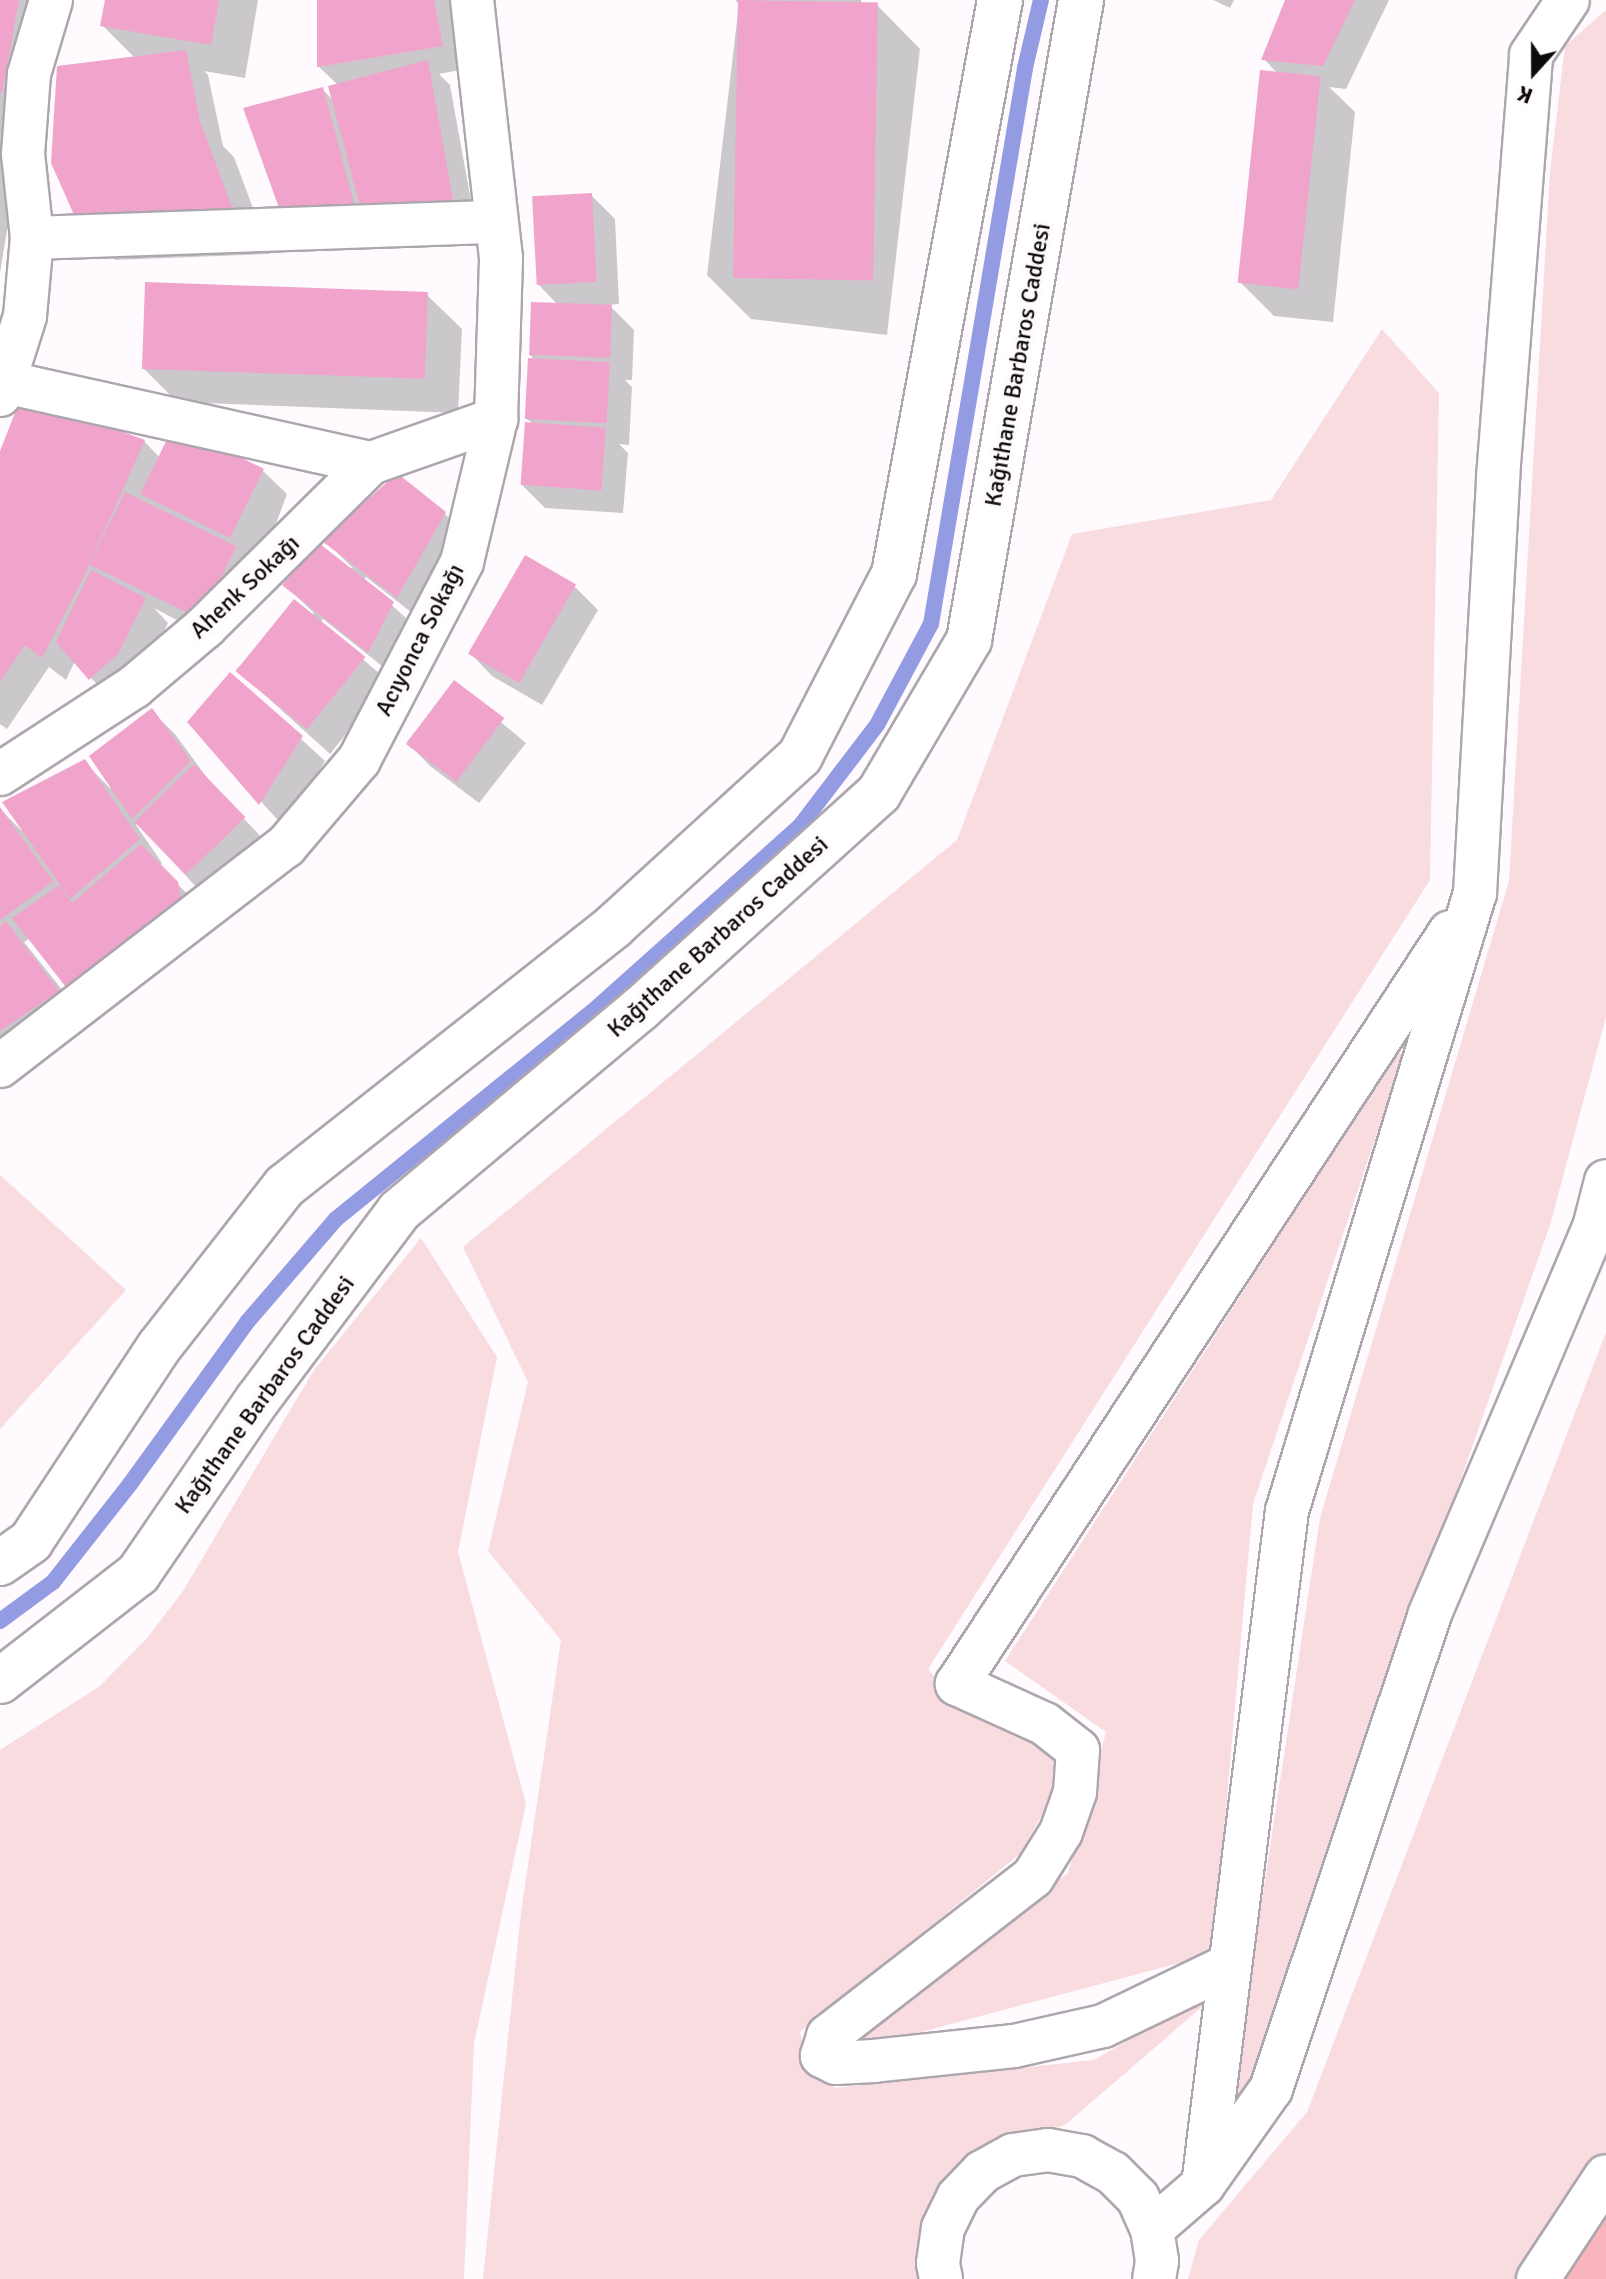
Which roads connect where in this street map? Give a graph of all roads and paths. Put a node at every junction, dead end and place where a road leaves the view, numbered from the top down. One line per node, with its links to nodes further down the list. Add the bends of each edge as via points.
1 (51, 0): 7 (street, via 29,74 23,154)
2 (472, 0): 6 (street, Acıyonca Sokağı)
3 (1000, 0): 15 (main road, via 894,574 800,756 614,926 285,1186 159,1347 31,1541)
4 (1081, 0): 16 (main road, Kağıthane Barbaros Caddesi, via 969,640 879,793 640,1009 399,1211 258,1399 138,1574)
5 (1568, 0): 12 (street, via 1531,55 1498,477)
6 (496, 222): 7 (street); 9 (street, Acıyonca Sokağı, via 501,258)
7 (32, 238): 8 (street, via 25,316)
8 (2, 386): 10 (street)
9 (496, 419): 10 (street, Ahenk Sokağı); 13 (street, Acıyonca Sokağı, via 462,562 359,760 286,846)
10 (371, 463): 11 (street, Ahenk Sokağı, via 216,617 134,687)
11 (0, 774)
12 (1475, 893): 17 (street, via 1287,1511); 17 (street, via 957,1684 1045,1724 1078,1750 1075,1792 1061,1832 1033,1877 828,2036 822,2056 836,2063 1014,2046 1103,2026)
13 (0, 1066)
14 (1606, 1181): 19 (street, via 1595,1224 1429,1616 1271,2089)
15 (0, 1563)
16 (0, 1681)
17 (1230, 1965): 19 (street)
18 (1606, 2176): 23 (street)
19 (1203, 2185): 20 (street)
20 (1152, 2229): 21 (street, via 1138,2198 1113,2173 1082,2156 1048,2150 1013,2155 982,2172 958,2197 943,2228); 22 (street)
21 (941, 2279)
22 (1154, 2279)
23 (1538, 2279)

